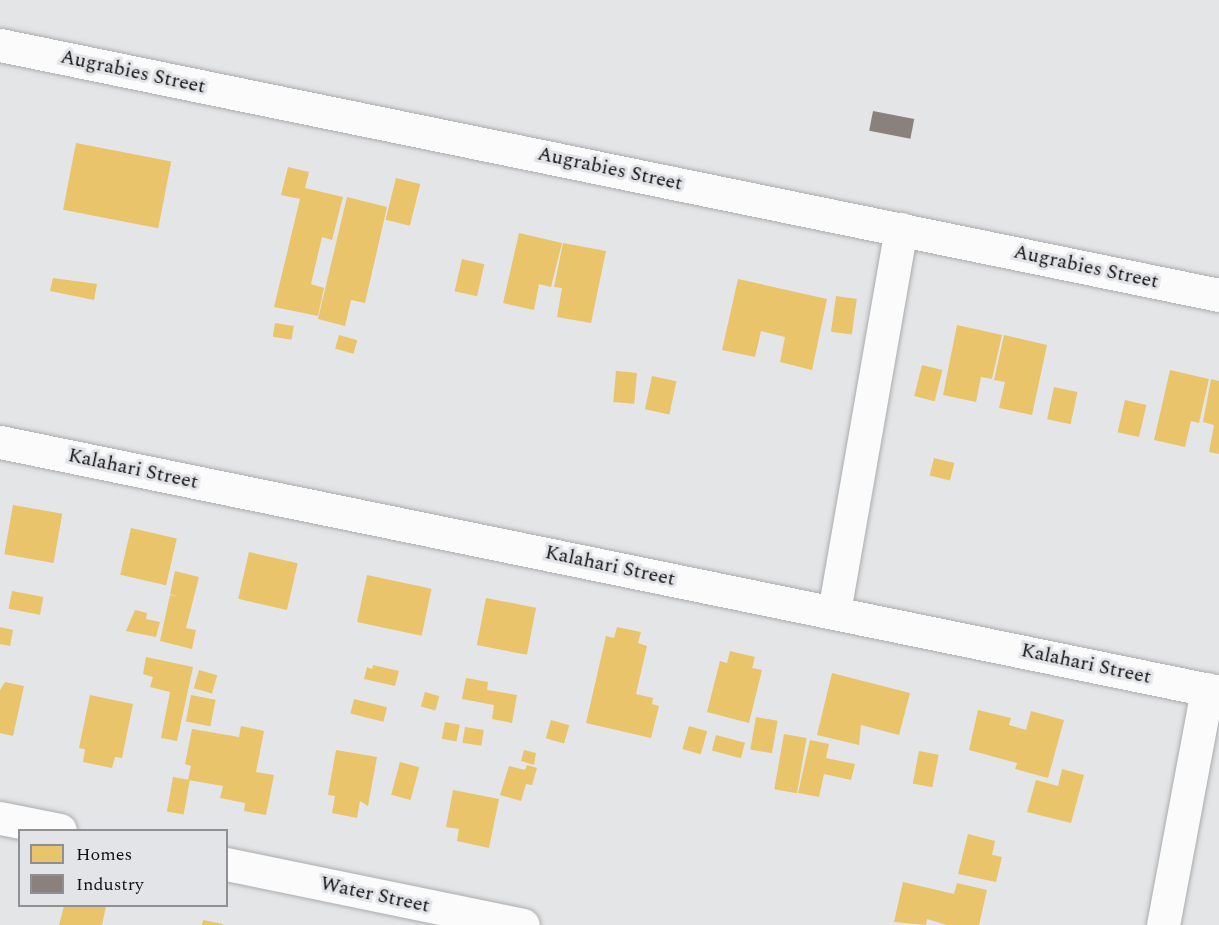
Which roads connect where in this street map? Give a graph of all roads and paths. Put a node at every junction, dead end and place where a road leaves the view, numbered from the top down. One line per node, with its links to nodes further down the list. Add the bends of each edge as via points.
1 (0, 45): 2 (street, Augrabies Street)
2 (901, 229): 3 (street, Augrabies Street); 5 (street)
3 (1219, 295)
4 (0, 442): 5 (street, Kalahari Street)
5 (834, 612): 6 (street, Kalahari Street)
6 (1213, 690): 11 (street)
7 (0, 818): 8 (street)
8 (51, 829)
9 (228, 864): 10 (street, Water Street)
10 (523, 925)
11 (1163, 925)

